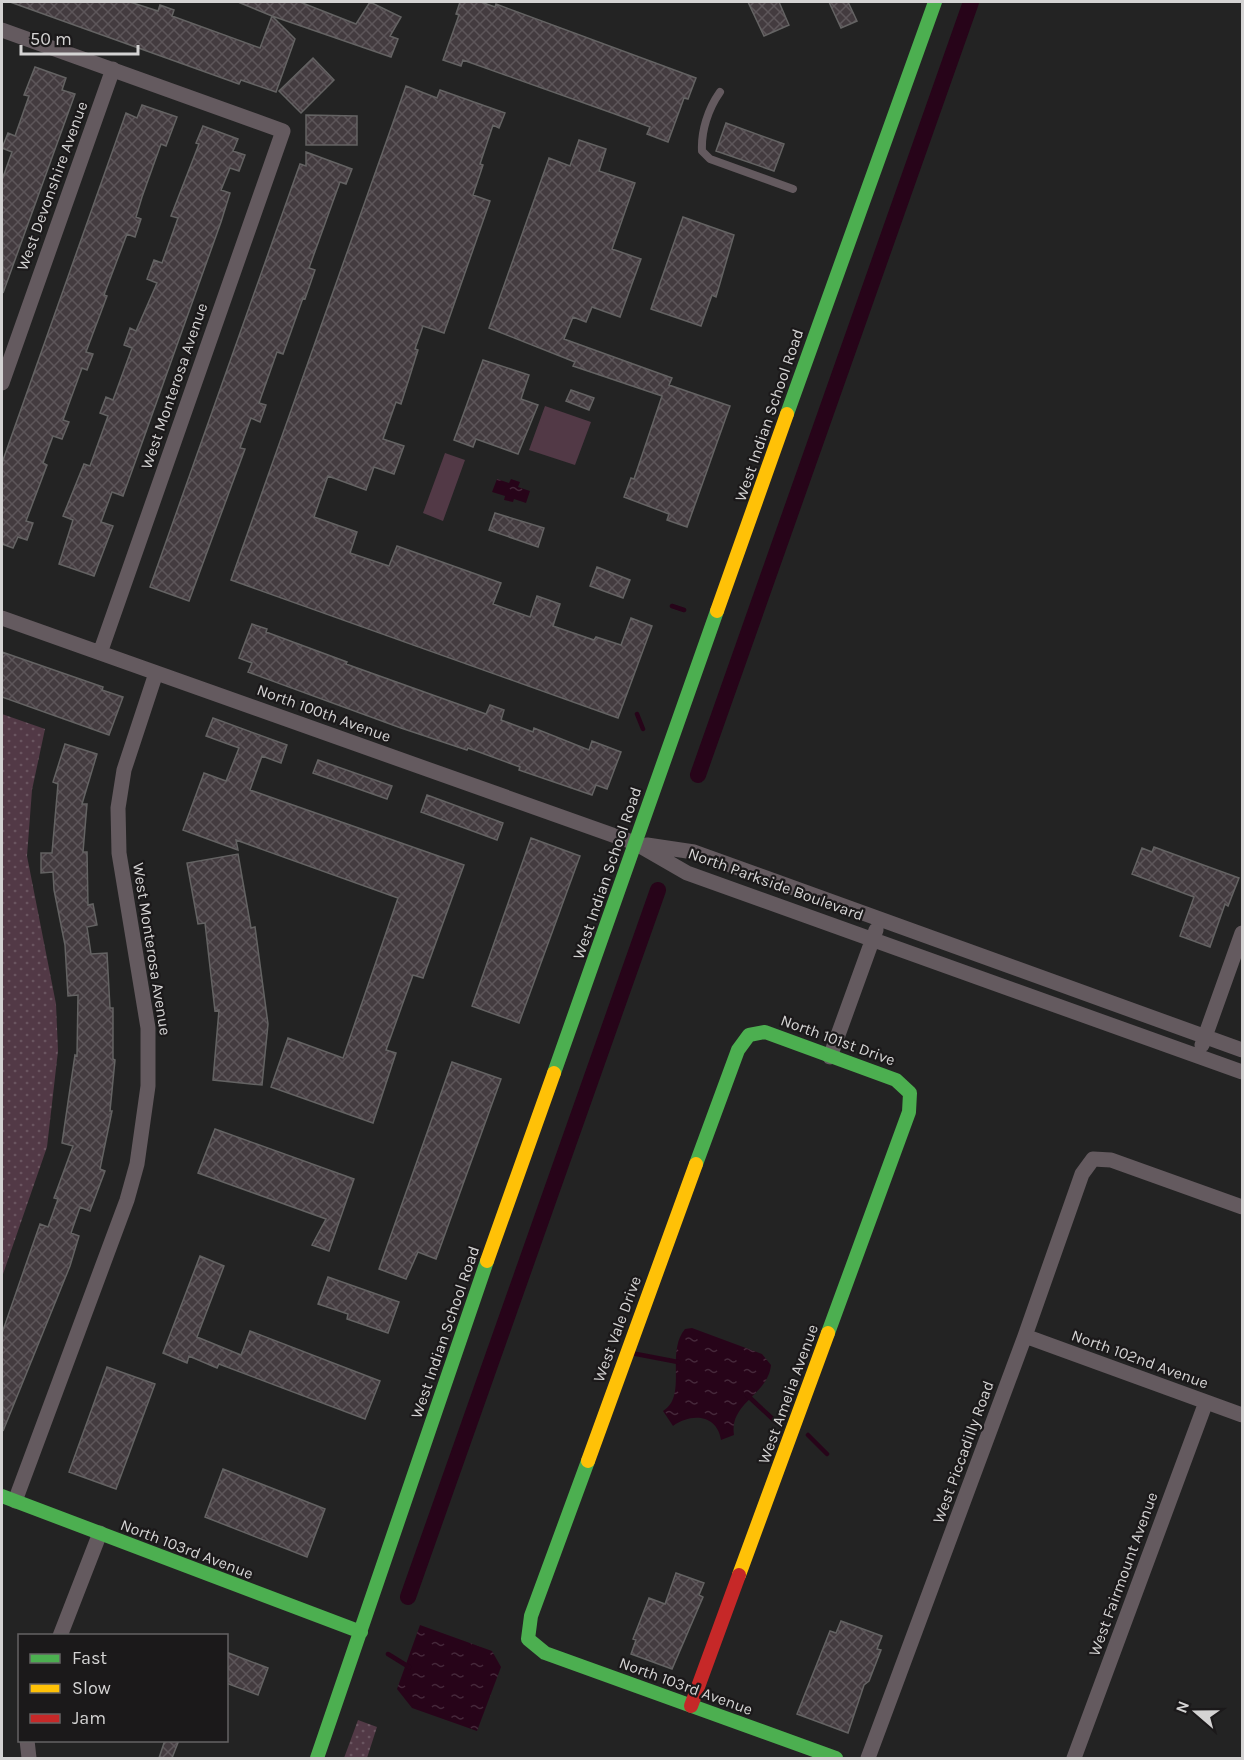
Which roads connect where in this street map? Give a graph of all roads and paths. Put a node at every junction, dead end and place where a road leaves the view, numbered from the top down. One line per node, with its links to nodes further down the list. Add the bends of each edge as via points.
1 (935, 2): 10 (street, West Indian School Road)
2 (2, 30): 3 (street)
3 (113, 69): 6 (street, West Devonshire Avenue); 8 (street, West Monterosa Avenue, via 283,131)
4 (720, 92): 5 (lane, via 701,137 702,152 710,159)
5 (793, 189)
6 (2, 383)
7 (2, 618): 8 (street, North 100th Avenue)
8 (100, 654): 9 (street, North 100th Avenue)
9 (156, 673): 10 (street, North 100th Avenue); 25 (street, West Monterosa Avenue, via 124,770 118,808 119,854 148,1028 148,1086 137,1164 127,1200)
10 (635, 843): 11 (street, North Parkside Boulevard, via 694,852); 13 (street, North Parkside Boulevard, via 687,873); 27 (street, West Indian School Road, via 429,1427)
11 (880, 919): 13 (street); 15 (street, North Parkside Boulevard)
12 (1242, 933): 15 (street)
13 (873, 939): 17 (street, North Parkside Boulevard); 18 (street)
14 (749, 1035): 18 (street, North 101st Drive, via 765,1032); 29 (street, West Vale Drive, via 738,1050 531,1616)
15 (1205, 1037): 16 (street, North Parkside Boulevard); 17 (street)
16 (1242, 1050)
17 (1198, 1056): 19 (street, North Parkside Boulevard)
18 (830, 1057): 20 (street, North 101st Drive, via 896,1080)
19 (1242, 1072)
20 (910, 1093): 30 (street, West Amelia Avenue, via 909,1112)
21 (1242, 1207): 22 (street, West Piccadilly Road, via 1111,1160 1093,1159 1082,1174)
22 (1025, 1336): 23 (street, North 102nd Avenue); 35 (street, West Piccadilly Road)
23 (1206, 1402): 24 (street, North 102nd Avenue); 36 (street, West Fairmount Avenue)
24 (1242, 1415)
25 (8, 1499): 26 (street, North 103rd Avenue)
26 (100, 1533): 27 (street, North 103rd Avenue); 28 (street)
27 (361, 1632): 33 (street, West Indian School Road)
28 (60, 1634)
29 (528, 1639): 30 (street, North 103rd Avenue, via 545,1653)
30 (691, 1706): 34 (street, North 103rd Avenue)
31 (27, 1742): 32 (street)
32 (29, 1758)
33 (317, 1758)
34 (836, 1758)
35 (868, 1758)
36 (1074, 1758)

